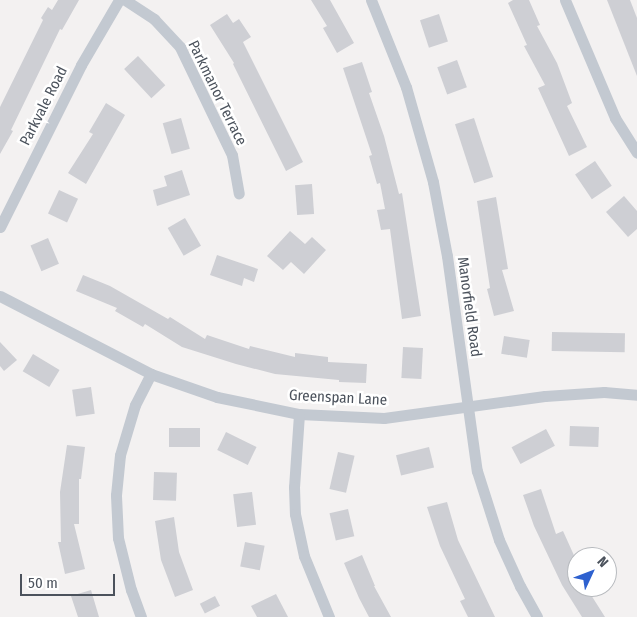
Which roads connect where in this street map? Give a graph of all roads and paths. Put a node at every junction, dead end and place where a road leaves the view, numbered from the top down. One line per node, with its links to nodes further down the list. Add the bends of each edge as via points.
1 (119, 0): 7 (street, Parkvale Road, via 81,65)
2 (125, 0): 6 (street, Parkmanor Terrace, via 154,19 180,47 232,155)
3 (371, 0): 11 (street, Manorfield Road, via 406,87 434,182)
4 (565, 0): 5 (street, via 615,118)
5 (637, 153)
6 (239, 193)
7 (0, 227)
8 (0, 296): 9 (street, Greenspan Lane)
9 (151, 374): 12 (street, Greenspan Lane, via 217,397); 13 (street, via 135,405 120,455 116,495 118,538)
10 (637, 395): 11 (street, Greenspan Lane, via 604,392 544,396)
11 (468, 407): 12 (street, Greenspan Lane, via 384,418); 15 (street, Manorfield Road, via 477,471 499,540)
12 (299, 414): 14 (street, via 295,514 304,556)
13 (141, 617)
14 (329, 617)
15 (538, 617)

